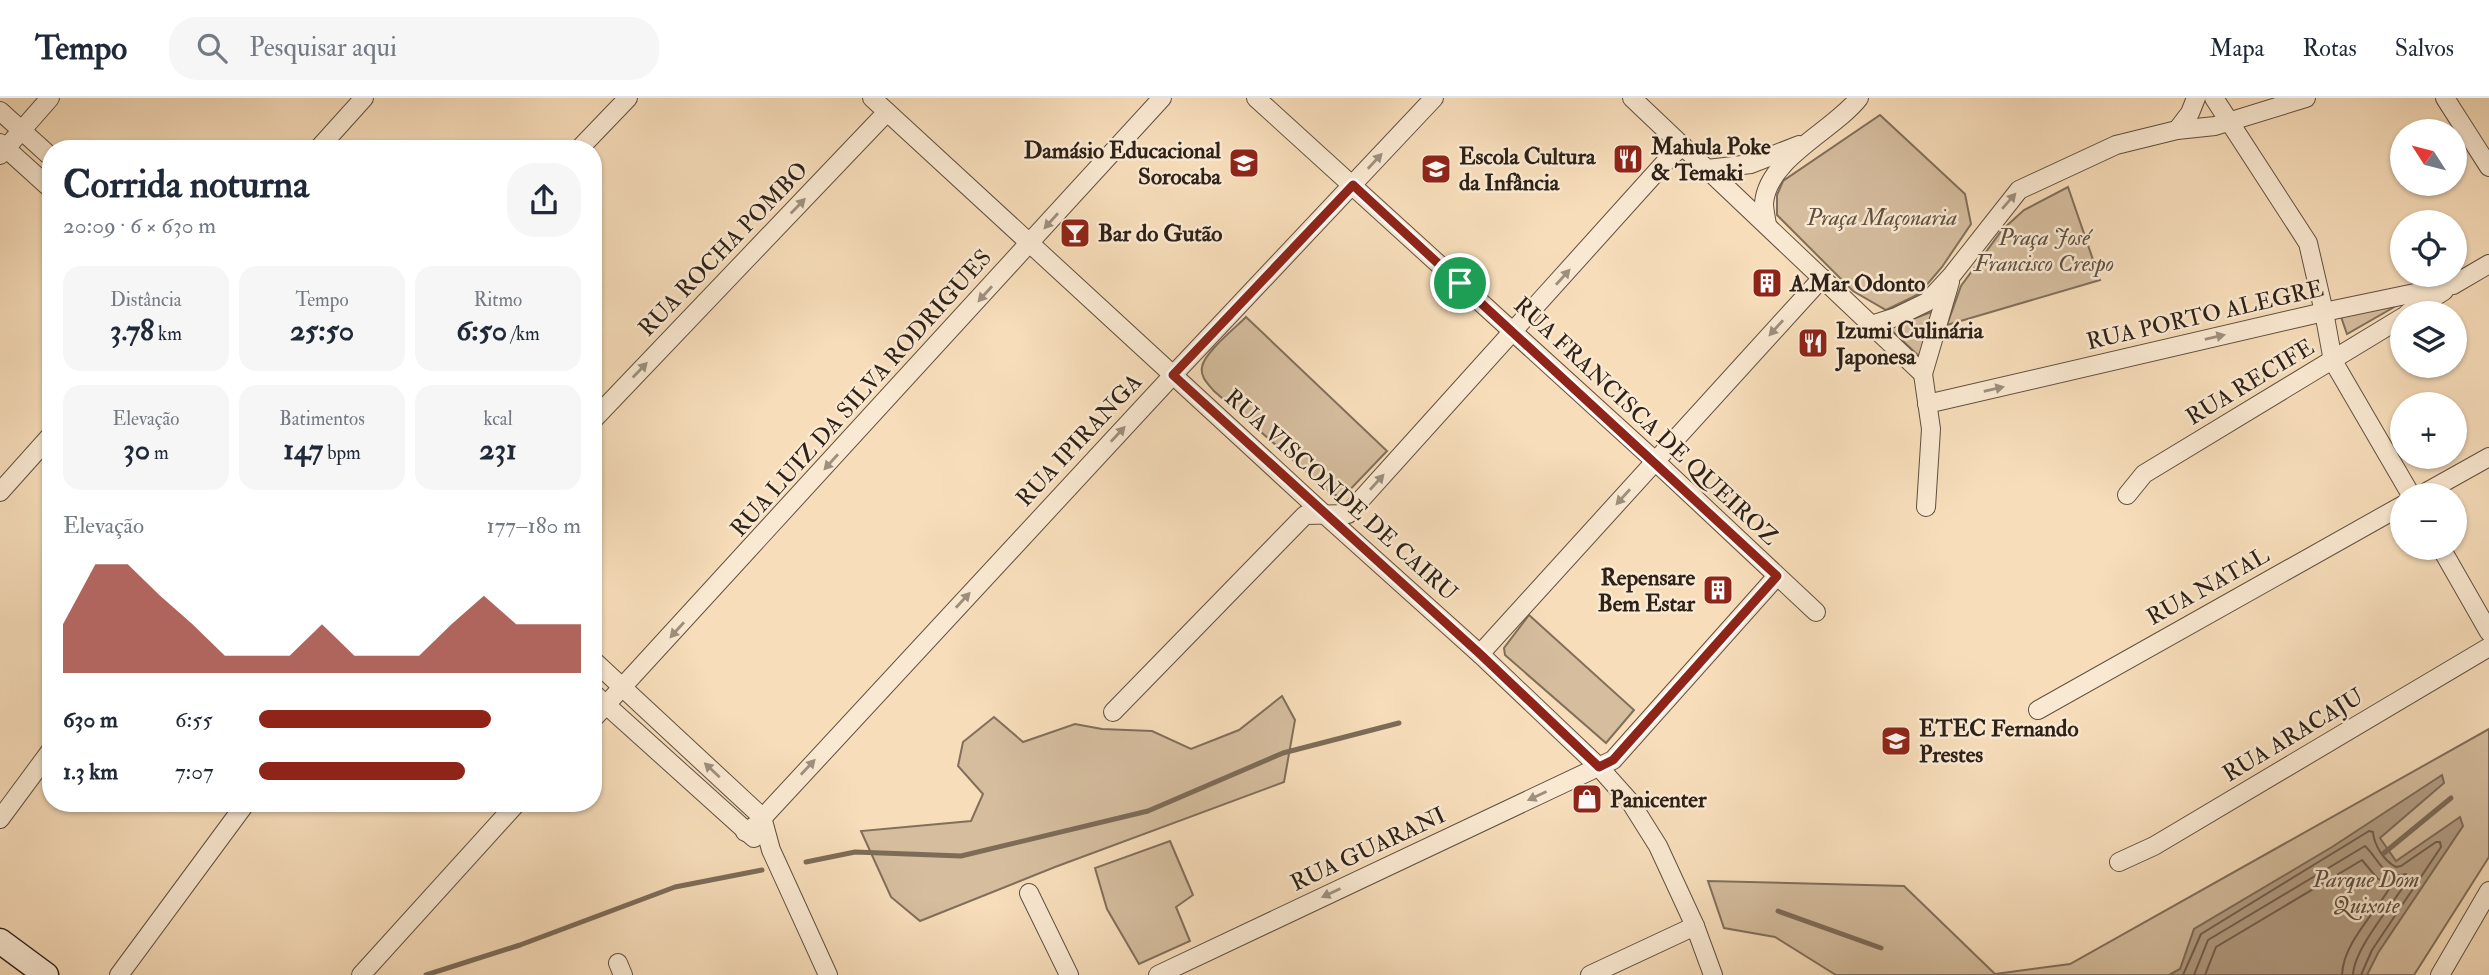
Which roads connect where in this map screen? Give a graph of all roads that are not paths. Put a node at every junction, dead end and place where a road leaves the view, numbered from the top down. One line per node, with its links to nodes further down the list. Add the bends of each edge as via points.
1 (50, 98): 17 (street)
2 (364, 98): 19 (street)
3 (628, 98): 20 (street)
4 (873, 98): 15 (street, RUA VISCONDE DE CAIRU)
5 (1163, 98): 30 (street, RUA LUIZ DA SILVA RODRIGUES, one-way to 30)
6 (1256, 98): 28 (street, RUA FRANCISCA DE QUEIROZ)
7 (1434, 98): 28 (street, RUA IPIRANGA, one-way to 7)
8 (1632, 98): 22 (street)
9 (1859, 98): 21 (street)
10 (2196, 98): 18 (street)
11 (2214, 98): 16 (street)
12 (2306, 98): 16 (street)
13 (2445, 98): 25 (street)
14 (0, 111): 17 (street)
15 (887, 112): 30 (street, RUA VISCONDE DE CAIRU); 46 (street, RUA ROCHA POMBO, one-way to 15)
16 (2230, 122): 18 (street); 38 (street, via 2308,243)
17 (20, 129): 23 (street); 24 (street)
18 (2177, 130): 32 (street, one-way to 18, via 2018,190 2116,145)
19 (325, 140)
20 (588, 140)
21 (1806, 143): 26 (street, via 1751,163); 29 (street, via 1771,179 1764,205)
22 (1683, 146): 26 (street); 41 (street, one-way to 22)
23 (2, 148): 27 (street)
24 (42, 150)
25 (2489, 167)
26 (1707, 169): 29 (street)
27 (42, 181)
28 (1353, 185): 41 (street, RUA FRANCISCA DE QUEIROZ); 44 (street, RUA IPIRANGA)
29 (1767, 225): 34 (street)
30 (1031, 244): 44 (street, RUA VISCONDE DE CAIRU); 64 (street, RUA LUIZ DA SILVA RODRIGUES, one-way to 64)
31 (2489, 264): 33 (street, RUA PORTO ALEGRE)
32 (1952, 275): 39 (street, via 1927,302); 43 (street)
33 (2467, 277)
34 (1822, 278): 39 (street); 49 (street, one-way to 49)
35 (2443, 287): 38 (street, RUA PORTO ALEGRE)
36 (2450, 287): 37 (street)
37 (2427, 301)
38 (2324, 312): 42 (street); 45 (street, RUA PORTO ALEGRE, one-way to 38)
39 (1871, 325): 43 (street)
40 (2390, 325): 42 (street, RUA RECIFE)
41 (1514, 332): 49 (street, RUA FRANCISCA DE QUEIROZ); 56 (street, one-way to 41, via 1348,514)
42 (2333, 361): 50 (street); 53 (street, RUA RECIFE, via 2144,474)
43 (1923, 374): 45 (street)
44 (1173, 375): 56 (street, RUA VISCONDE DE CAIRU); 73 (street, RUA IPIRANGA, one-way to 44)
45 (1927, 404): 54 (street, via 1931,429)
46 (602, 411)
47 (42, 445): 52 (street)
48 (2489, 457): 51 (street)
49 (1655, 461): 58 (street, RUA FRANCISCA DE QUEIROZ); 62 (street, one-way to 62)
50 (2404, 483)
51 (2442, 483)
52 (0, 492)
53 (2127, 495)
54 (1926, 507)
55 (2390, 513): 67 (street, RUA NATAL)
56 (1324, 514): 62 (street, RUA VISCONDE DE CAIRU); 68 (street, via 1305,515)
57 (2448, 560): 60 (street)
58 (1777, 576): 59 (street, RUA FRANCISCA DE QUEIROZ); 70 (street, RUA GUARANI, via 1613,760)
59 (1816, 612)
60 (2489, 632)
61 (2489, 647): 77 (street, RUA ARACAJU, via 2154,846)
62 (1480, 654): 70 (street, RUA VISCONDE DE CAIRU)
63 (602, 668): 64 (street)
64 (624, 688): 65 (street, RUA LUIZ DA SILVA RODRIGUES); 73 (street, one-way to 64)
65 (602, 698)
66 (602, 701): 75 (street)
67 (2038, 710)
68 (1113, 712)
69 (42, 762): 74 (street)
70 (1599, 767): 80 (street, RUA VISCONDE DE CAIRU, via 1631,803 1658,846); 87 (street, RUA GUARANI, one-way to 87)
71 (239, 812): 83 (street)
72 (509, 812): 84 (street)
73 (762, 817): 75 (street, RUA IPIRANGA); 76 (street)
74 (0, 819)
75 (745, 832): 76 (street)
76 (771, 850): 85 (street)
77 (2119, 862)
78 (2489, 891): 90 (street)
79 (1029, 893): 86 (street)
80 (1695, 926): 88 (street); 89 (street, RUA VISCONDE DE CAIRU)
81 (0, 941): 82 (main road)
82 (46, 975)
83 (119, 975)
84 (361, 975)
85 (828, 975)
86 (1069, 975)
87 (1158, 975)
88 (1590, 975)
89 (1713, 975)
90 (2440, 975)

